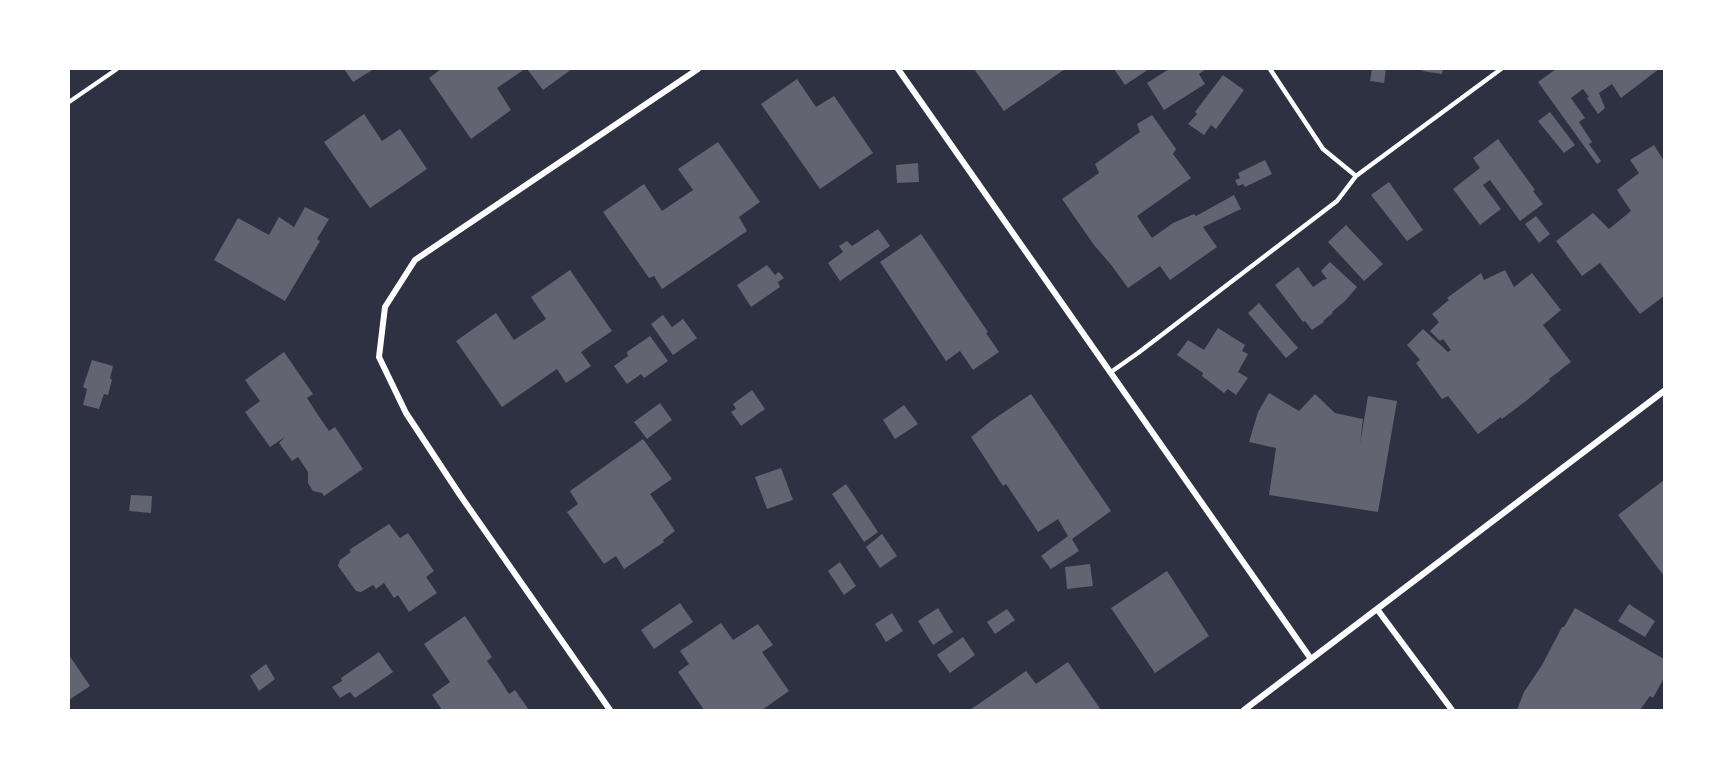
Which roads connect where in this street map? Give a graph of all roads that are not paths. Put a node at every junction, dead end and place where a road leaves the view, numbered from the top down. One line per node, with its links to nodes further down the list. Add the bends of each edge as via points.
1 (698, 69): 10 (street, via 415,260 385,307 379,357 406,413)
2 (898, 69): 6 (street)
3 (1270, 69): 5 (lane, via 1323,149)
4 (1501, 69): 5 (lane)
5 (1356, 176): 6 (lane, via 1337,201)
6 (1111, 372): 9 (street)
7 (1664, 391): 8 (street)
8 (1377, 609): 9 (street); 12 (street)
9 (1311, 659): 11 (street)
10 (609, 710)
11 (1244, 710)
12 (1452, 710)

